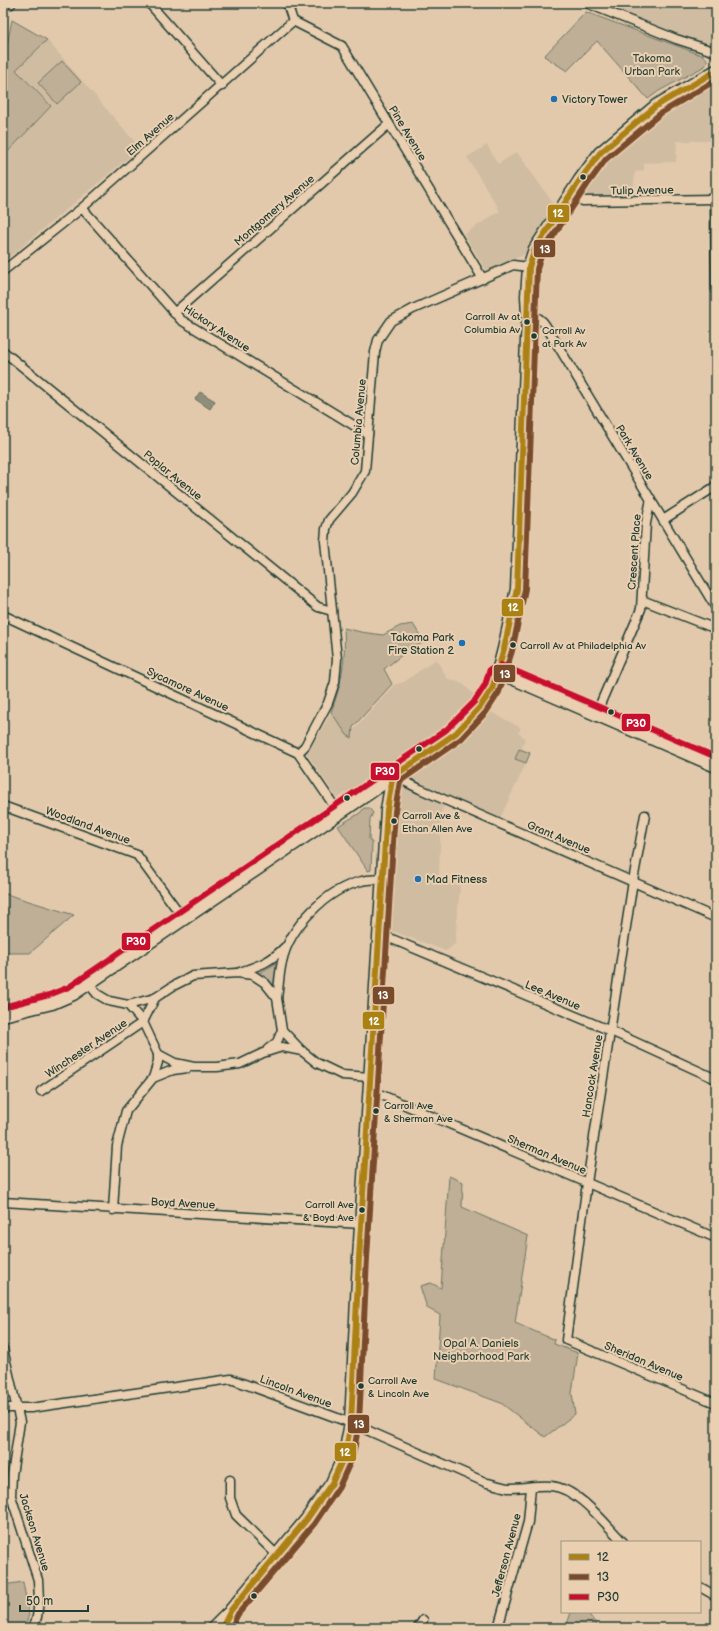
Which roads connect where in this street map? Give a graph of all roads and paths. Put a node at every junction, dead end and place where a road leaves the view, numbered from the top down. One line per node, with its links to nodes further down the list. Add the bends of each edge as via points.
1 (149, 3): 7 (street)
2 (287, 3): 4 (street)
3 (586, 3): 5 (street)
4 (293, 21): 7 (street, Elm Avenue); 8 (street, Pine Avenue, via 342,46)
5 (716, 52)
6 (716, 71): 9 (main road, via 656,106 606,148)
7 (222, 86): 11 (street, Elm Avenue)
8 (389, 124): 14 (street, Pine Avenue); 16 (street, Montgomery Avenue)
9 (570, 195): 10 (street, Tulip Avenue, via 583,202); 12 (main road, via 535,249)
10 (715, 199): 15 (street)
11 (82, 208): 13 (street, Elm Avenue); 16 (street, Hickory Avenue)
12 (529, 267): 14 (street, Columbia Avenue, via 513,265); 17 (main road)
13 (3, 271)
14 (483, 279): 19 (street, Columbia Avenue, via 413,309 392,321 378,340 374,352)
15 (716, 290)
16 (174, 312): 19 (street, Hickory Avenue, via 181,320)
17 (528, 315): 21 (street, Park Avenue, via 542,320); 28 (main road, via 517,588)
18 (3, 350): 25 (street, Poplar Avenue, via 318,607)
19 (368, 434): 25 (street, Columbia Avenue, via 365,471 352,493 329,520 326,529)
20 (716, 485): 22 (street)
21 (651, 499): 22 (street, Park Avenue); 23 (street, Crescent Place, via 646,523)
22 (663, 520): 24 (street, Park Avenue)
23 (642, 600): 27 (street, Crescent Place); 29 (street, via 641,609)
24 (716, 608)
25 (332, 611): 30 (street, Columbia Avenue, via 337,659 335,682 328,703)
26 (3, 615): 30 (street, Sycamore Avenue)
27 (716, 629)
28 (498, 672): 29 (main road); 32 (main road, via 492,689 480,707 456,733)
29 (596, 714): 31 (main road)
30 (298, 754): 34 (street, Sycamore Avenue)
31 (716, 766)
32 (394, 776): 34 (main road); 36 (main road, via 387,810); 37 (street, Grant Avenue)
33 (3, 806): 38 (street, Woodland Avenue, via 137,855)
34 (339, 813): 38 (main road)
35 (645, 815): 37 (street, Hancock Avenue)
36 (383, 879): 40 (main road); 41 (street, via 362,881 346,887 321,903 302,920)
37 (633, 881): 39 (street, Grant Avenue); 50 (street, Hancock Avenue)
38 (183, 918): 43 (main road)
39 (716, 918)
40 (380, 934): 50 (street, Lee Avenue); 55 (main road)
41 (288, 944): 42 (street, via 265,964); 45 (street, via 282,961)
42 (237, 973): 44 (street, via 193,976); 45 (street, via 253,975 265,983)
43 (88, 983): 46 (street, via 97,994 109,1001); 47 (main road, via 73,994 52,1003)
44 (155, 998): 46 (street); 48 (street)
45 (277, 998): 49 (street)
46 (128, 1005): 48 (street)
47 (3, 1015)
48 (144, 1025): 53 (street); 59 (street, Winchester Avenue)
49 (282, 1030): 51 (street); 52 (street, via 277,1042)
50 (611, 1031): 57 (street, Lee Avenue); 60 (street, Hancock Avenue)
51 (302, 1051): 52 (street, via 282,1047); 55 (street, via 317,1063 342,1075)
52 (263, 1053): 54 (street, via 240,1064)
53 (158, 1054): 54 (street, via 175,1063); 56 (street)
54 (194, 1067): 56 (street, via 173,1070)
55 (370, 1077): 58 (main road)
56 (153, 1078): 62 (street, via 126,1111 117,1146)
57 (716, 1079)
58 (370, 1090): 60 (street, Sherman Avenue); 63 (main road)
59 (41, 1092)
60 (587, 1183): 64 (street, Sherman Avenue); 65 (street, Hancock Avenue)
61 (3, 1202): 62 (street, Boyd Avenue)
62 (113, 1210): 63 (street, Boyd Avenue)
63 (362, 1224): 70 (main road)
64 (716, 1238)
65 (566, 1340): 67 (street, Sheridan Avenue)
66 (3, 1349): 68 (street, Jackson Avenue)
67 (713, 1402)
68 (17, 1407): 69 (street, Lincoln Avenue); 70 (street, Lincoln Avenue, via 32,1408 231,1379); 79 (street, Jackson Avenue, via 20,1422 11,1496 38,1580 39,1600)
69 (3, 1408)
70 (351, 1423): 72 (street, Lincoln Avenue, via 487,1483 507,1488); 74 (main road, via 345,1454 332,1483)
71 (230, 1480): 74 (street, via 230,1498 236,1515)
72 (531, 1487): 73 (street, Lincoln Avenue, via 552,1486 575,1495); 83 (street, Jefferson Avenue, via 528,1522)
73 (622, 1541)
74 (277, 1555): 77 (main road)
75 (701, 1588): 76 (street)
76 (716, 1596)
77 (231, 1610): 80 (street); 81 (main road)
78 (423, 1620): 82 (street)
79 (33, 1628)
80 (213, 1628)
81 (222, 1628)
82 (418, 1628)
83 (498, 1628)

